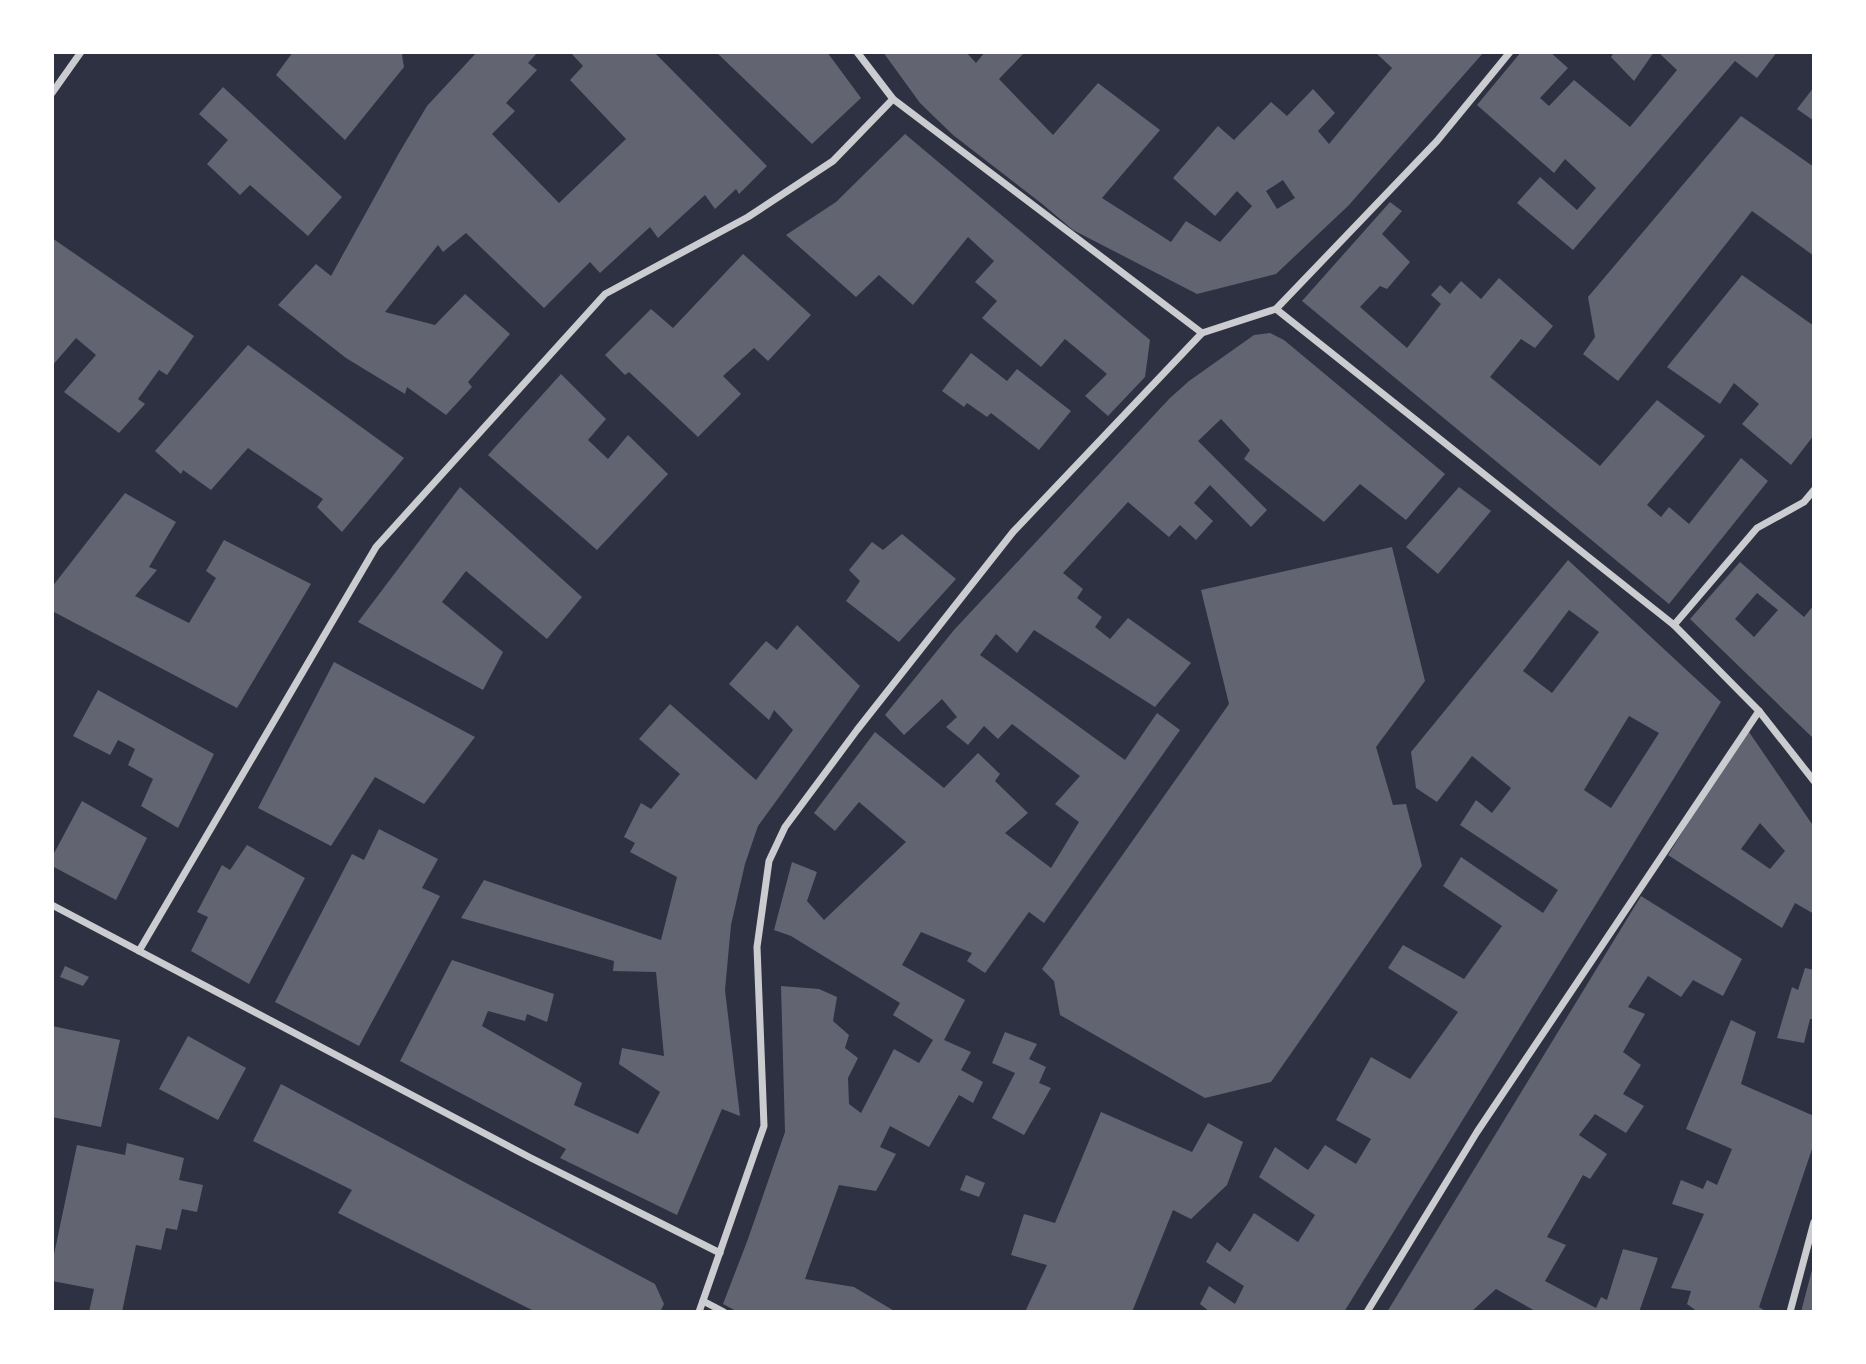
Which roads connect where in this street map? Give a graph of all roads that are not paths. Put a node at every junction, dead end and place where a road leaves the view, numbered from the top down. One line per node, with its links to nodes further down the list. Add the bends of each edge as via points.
1 (81, 52): 4 (street)
2 (857, 52): 5 (street)
3 (1510, 52): 6 (street, via 1437,141)
4 (52, 93)
5 (893, 99): 7 (street); 13 (street, via 833,161 748,218 604,294 376,547)
6 (1276, 309): 7 (street); 9 (street)
7 (1202, 333): 15 (street, via 1013,532 785,827 769,861 757,947 764,1126)
8 (1814, 490): 9 (street, via 1804,502 1758,528)
9 (1674, 625): 10 (street)
10 (1759, 711): 11 (street); 19 (street, via 1477,1132)
11 (1814, 781)
12 (52, 905): 13 (street)
13 (139, 951): 15 (street)
14 (1814, 1222): 20 (street)
15 (720, 1253): 16 (street)
16 (703, 1301): 17 (street); 18 (street)
17 (699, 1311)
18 (724, 1311)
19 (1367, 1311)
20 (1790, 1311)

